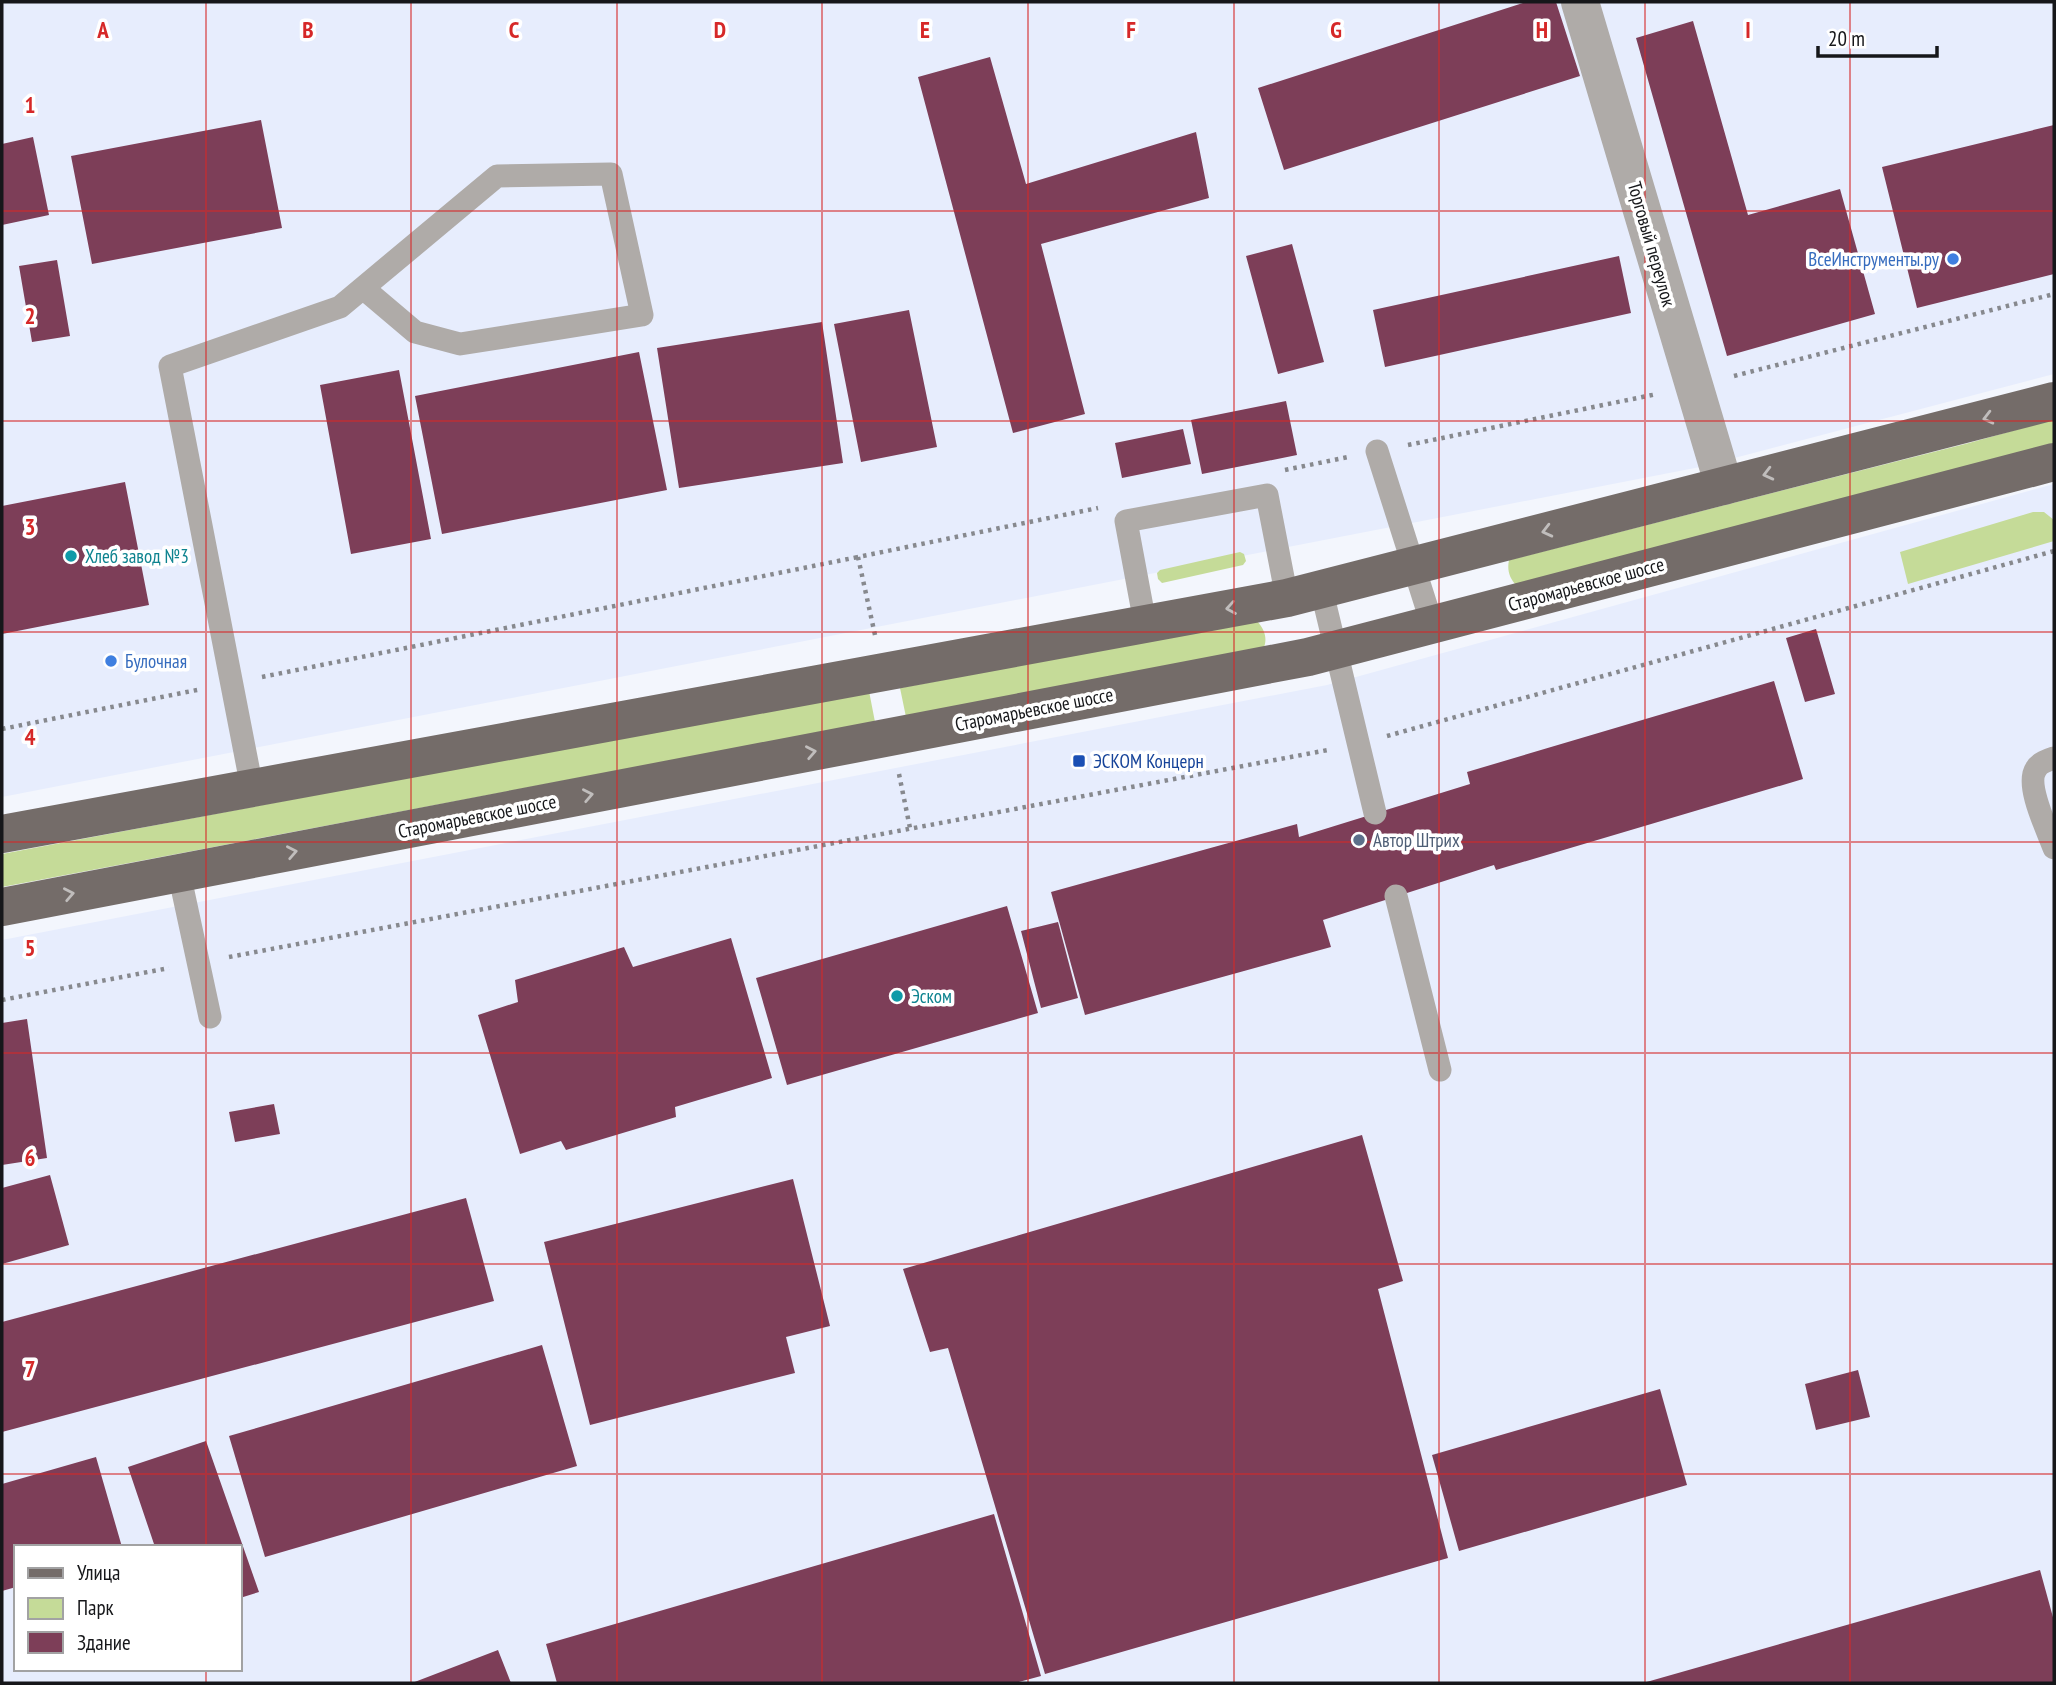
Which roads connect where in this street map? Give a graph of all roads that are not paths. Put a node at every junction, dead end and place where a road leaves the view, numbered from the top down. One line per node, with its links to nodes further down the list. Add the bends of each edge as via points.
1 (1580, 2): 6 (street, Торговый переулок)
2 (363, 288): 2 (lane, via 497,176 611,174 642,315 460,344 415,332); 13 (lane, via 340,307 170,366)
3 (2054, 401): 6 (main road, one-way to 6)
4 (1377, 451): 7 (lane)
5 (2054, 462): 10 (main road, Старомарьевское шоссе)
6 (1724, 486): 7 (main road, one-way to 7)
7 (1413, 565): 8 (main road); 10 (lane)
8 (1304, 593): 9 (main road, one-way to 9); 9 (lane, via 1267,495 1126,521); 11 (lane)
9 (1145, 623): 13 (main road)
10 (1432, 624): 11 (main road, Старомарьевское шоссе)
11 (1336, 650): 14 (lane); 17 (main road, Старомарьевское шоссе, one-way to 11)
12 (2054, 758): 16 (lane, via 2035,770 2032,786)
13 (252, 788): 15 (main road)
14 (1375, 813)
15 (2, 834)
16 (2054, 848)
17 (179, 873): 19 (main road, Старомарьевское шоссе, one-way to 17); 20 (lane)
18 (1396, 896): 21 (lane)
19 (2, 907)
20 (210, 1017)
21 (1440, 1070)

